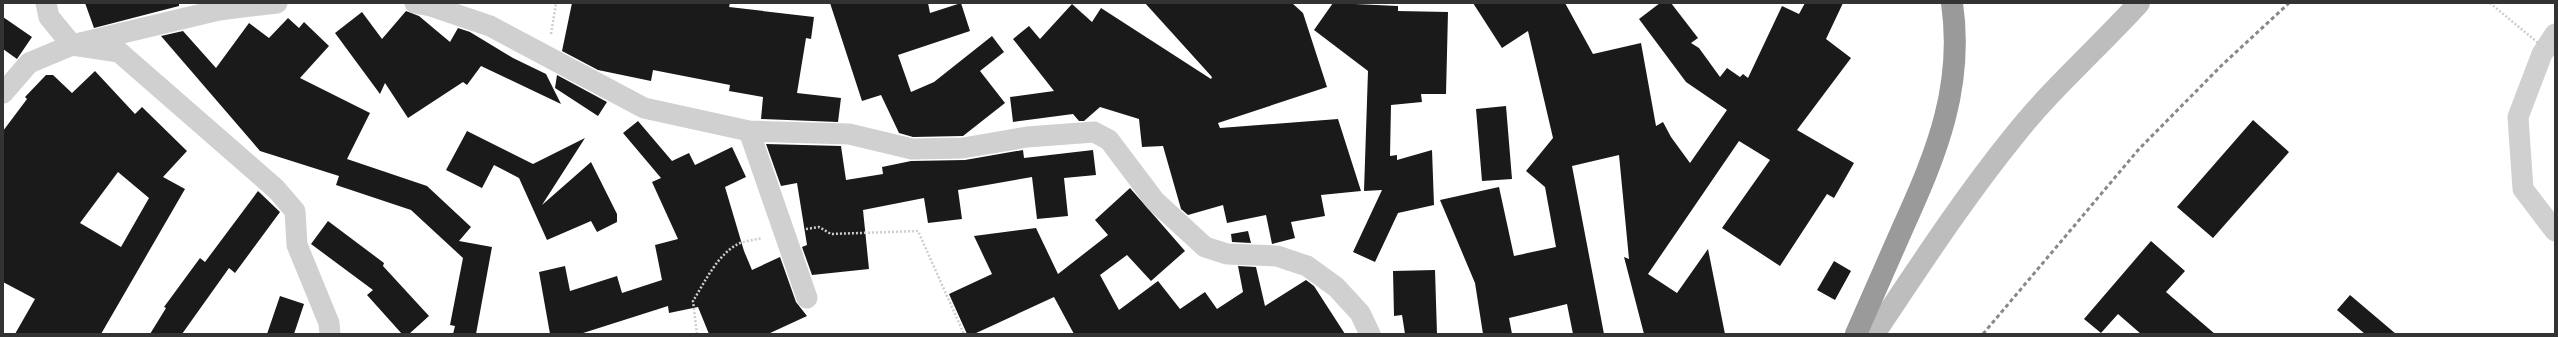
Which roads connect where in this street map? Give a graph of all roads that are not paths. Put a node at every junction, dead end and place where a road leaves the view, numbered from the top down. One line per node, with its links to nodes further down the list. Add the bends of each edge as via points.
1 (46, 3): 7 (street, via 49,17)
2 (277, 3): 7 (street, via 219,10)
3 (415, 3): 9 (street, via 490,26 644,108)
4 (1952, 3): 14 (highway, via 1955,70 1947,116 1931,164)
5 (2139, 3): 15 (main road, via 2068,74 2015,135 1954,214)
6 (2555, 34): 10 (street, via 2542,54 2518,118 2522,189)
7 (72, 45): 8 (street, via 29,63); 12 (street, via 119,52 276,189 295,211 298,245 329,323)
8 (3, 93)
9 (749, 131): 11 (street); 13 (street, via 849,134 912,149 962,148 1027,137 1094,132 1109,140 1156,201 1205,247 1227,254 1277,256 1307,266 1336,287 1355,307)
10 (2555, 231)
11 (807, 298)
12 (330, 334)
13 (1370, 334)
14 (1856, 334)
15 (1874, 334)

